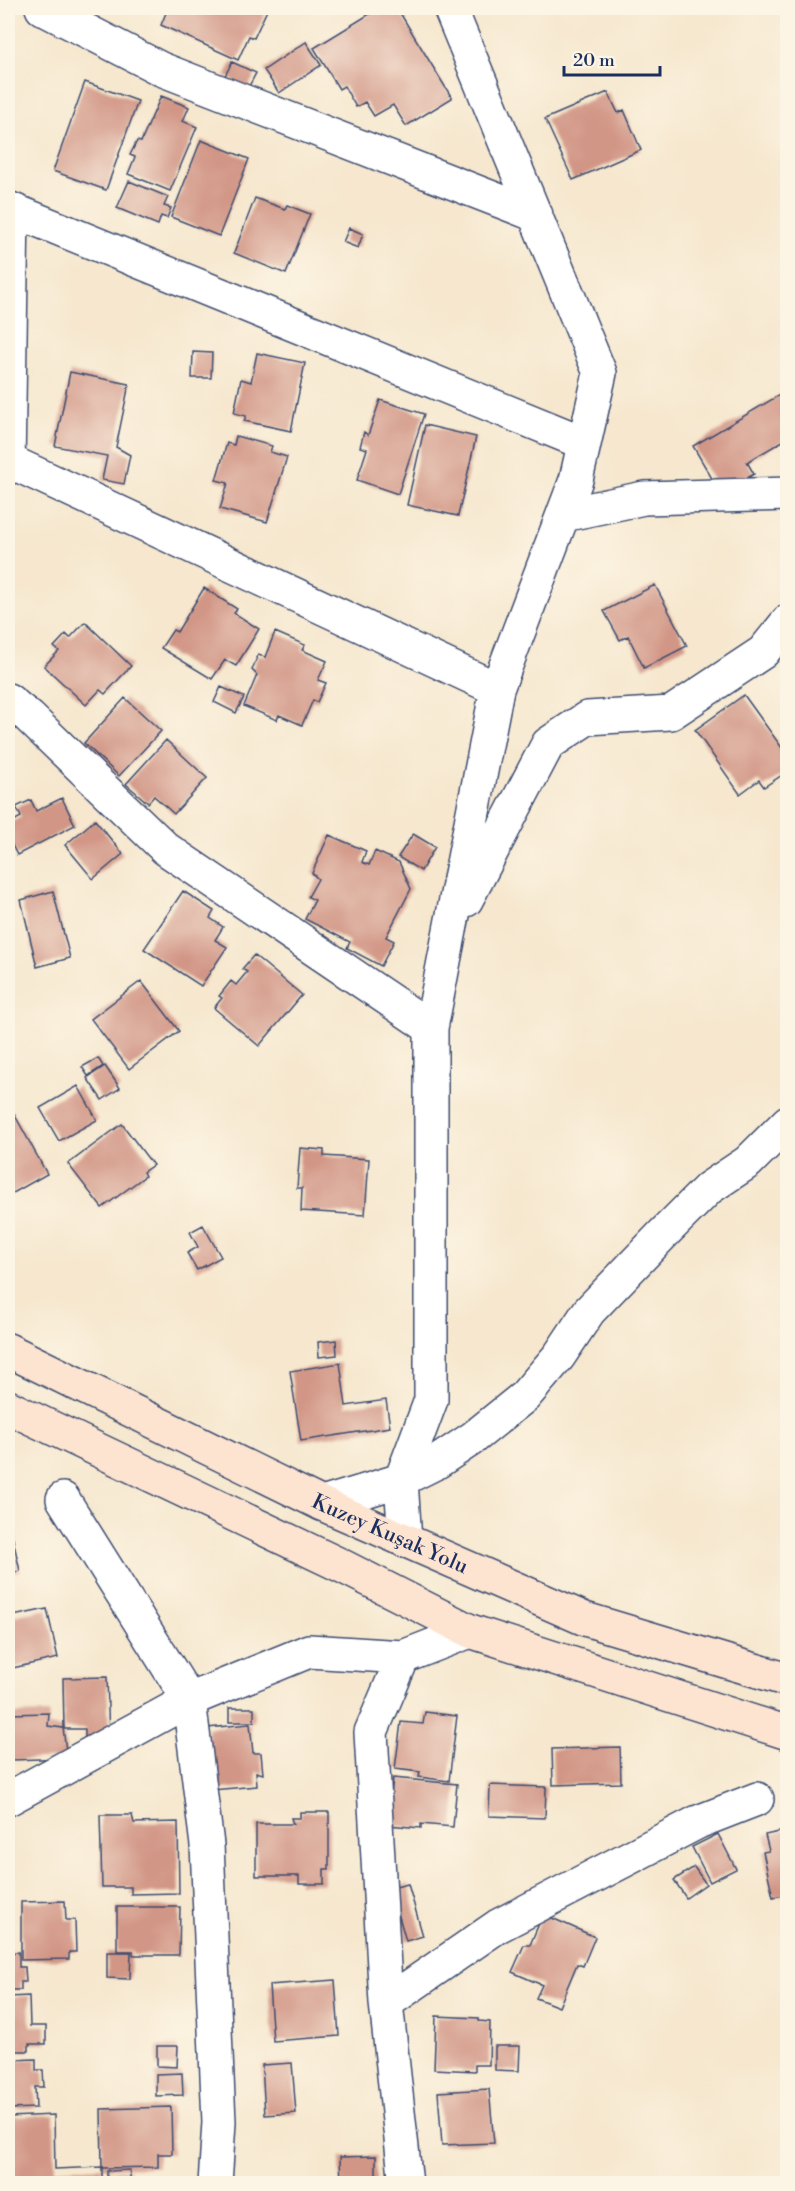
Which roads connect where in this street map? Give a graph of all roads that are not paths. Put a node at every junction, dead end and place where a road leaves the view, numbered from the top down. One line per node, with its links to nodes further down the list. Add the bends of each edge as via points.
1 (42, 8): 4 (street, via 161,69)
2 (450, 8): 4 (street)
3 (10, 209): 5 (street); 6 (street)
4 (536, 215): 5 (street, via 600,373)
5 (584, 443): 8 (street)
6 (8, 464): 10 (street)
7 (788, 494): 8 (street, via 644,498)
8 (563, 515): 10 (street)
9 (788, 621): 12 (street, via 763,652 671,712 587,718 548,744)
10 (497, 689): 12 (street)
11 (8, 700): 13 (street, via 166,849)
12 (450, 930): 13 (street)
13 (431, 1028): 17 (street, via 431,1400)
14 (788, 1122): 17 (street, via 748,1162 709,1188 589,1311 559,1356 525,1396 473,1438)
15 (8, 1350): 19 (main road, Kuzey Kuşak Yolu)
16 (8, 1407): 21 (main road)
17 (401, 1480): 19 (street); 20 (street)
18 (63, 1498): 24 (street)
19 (322, 1504): 20 (main road, Kuzey Kuşak Yolu)
20 (405, 1541): 23 (main road, Kuzey Kuşak Yolu, via 585,1619)
21 (470, 1630): 22 (street); 25 (main road)
22 (404, 1657): 24 (street, via 309,1651); 28 (street, via 371,1732)
23 (788, 1680)
24 (189, 1700): 26 (street); 29 (street, via 207,1845 219,2122)
25 (788, 1733)
26 (8, 1799)
27 (757, 1799): 28 (street, via 698,1822 498,1926)
28 (386, 2003): 30 (street)
29 (215, 2184)
30 (406, 2184)

